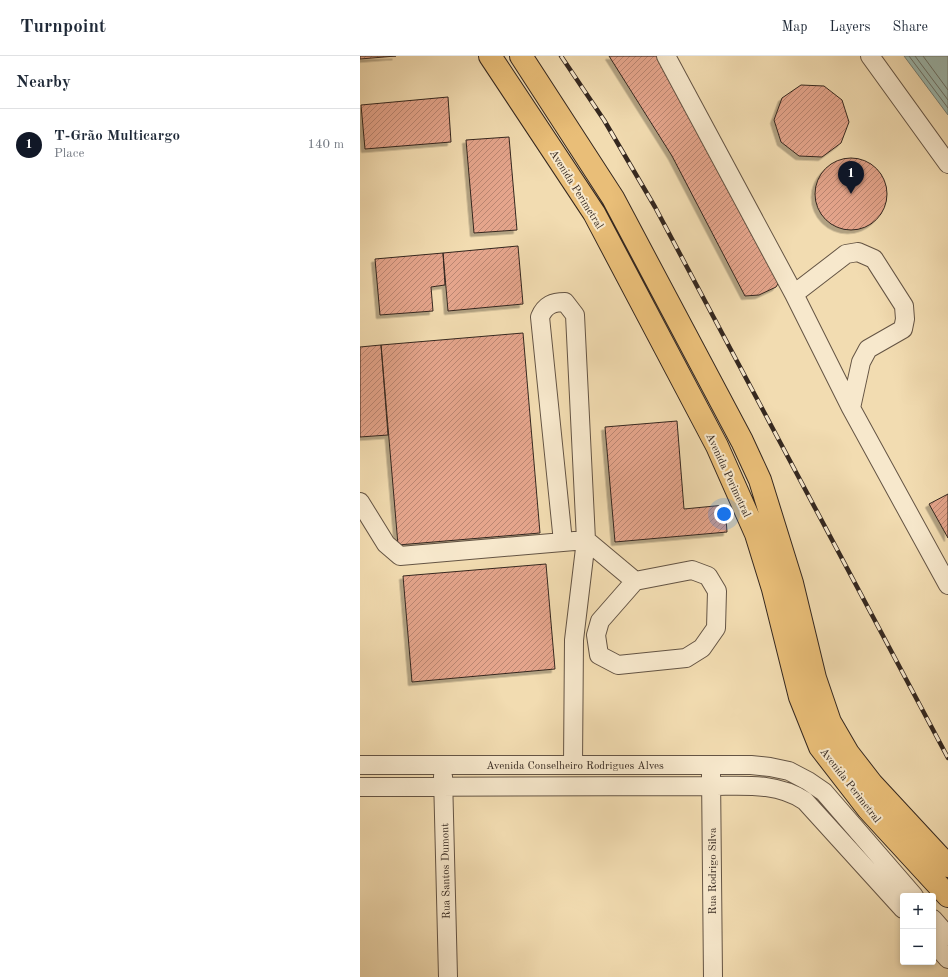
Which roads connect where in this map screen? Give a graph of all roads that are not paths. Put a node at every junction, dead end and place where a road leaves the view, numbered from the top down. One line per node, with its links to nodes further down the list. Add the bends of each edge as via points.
1 (490, 56): 22 (main road, Avenida Perimetral, via 594,213 717,446 756,534 773,589 800,697 820,747 868,809)
2 (521, 56): 20 (main road, Avenida Perimetral, via 612,198 742,441 760,480 792,583 815,678 830,722 848,753 872,784)
3 (666, 56): 6 (street)
4 (870, 56): 5 (street)
5 (948, 164)
6 (794, 294): 7 (street); 7 (street, via 846,254 858,252 874,259 904,306 903,329 868,348 861,362)
7 (851, 408): 12 (street)
8 (360, 502): 10 (street, via 386,544 400,556)
9 (586, 540): 10 (street); 10 (street, via 575,315 565,302 553,302 543,310 540,317); 11 (street); 15 (street, via 574,640)
10 (564, 542)
11 (635, 581): 11 (street, via 692,570 708,576 717,591 716,628 702,648 686,658 618,665 599,655 596,635 600,621)
12 (948, 585)
13 (360, 765): 14 (street, Avenida Conselheiro Rodrigues Alves)
14 (443, 765): 15 (street, Avenida Conselheiro Rodrigues Alves); 19 (street, Rua Santos Dumont)
15 (573, 765): 16 (street, Avenida Conselheiro Rodrigues Alves)
16 (712, 765): 17 (street, Rua Rodrigo Silva); 21 (street, Avenida Conselheiro Rodrigues Alves, via 770,767 789,771 808,781 824,792)
17 (711, 786): 19 (street, Avenida Conselheiro Rodrigues Alves); 23 (street, Avenida Conselheiro Rodrigues Alves, via 781,789 794,794 805,801); 29 (street, Rua Rodrigo Silva)
18 (360, 787): 19 (street, Avenida Conselheiro Rodrigues Alves)
19 (443, 788): 28 (street, Rua Santos Dumont)
20 (948, 866)
21 (911, 893)
22 (948, 896)
23 (900, 906)
24 (936, 922): 25 (street)
25 (948, 936)
26 (936, 945): 27 (street)
27 (948, 959)
28 (448, 977)
29 (713, 977)

